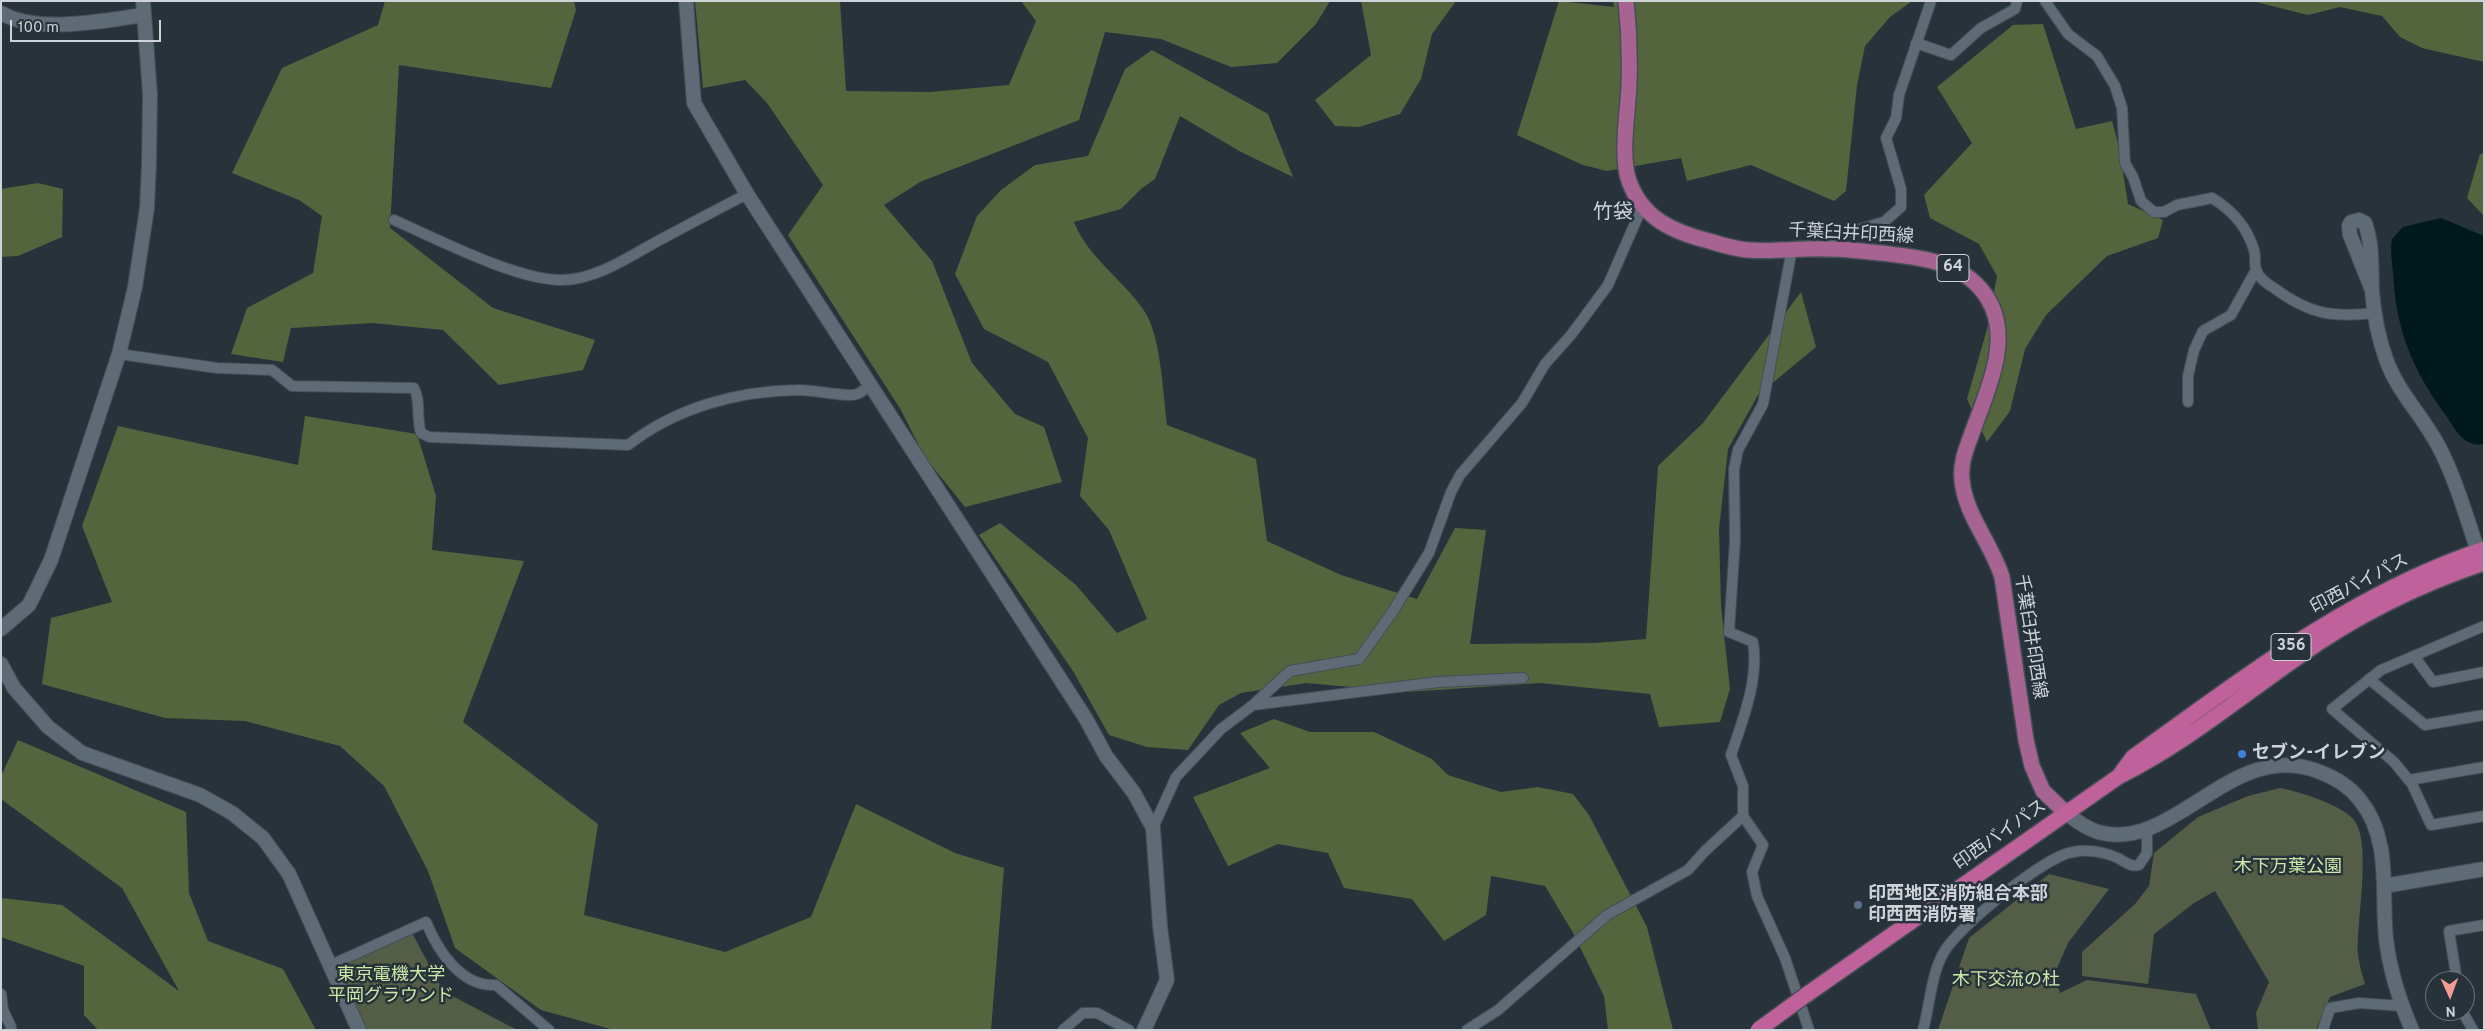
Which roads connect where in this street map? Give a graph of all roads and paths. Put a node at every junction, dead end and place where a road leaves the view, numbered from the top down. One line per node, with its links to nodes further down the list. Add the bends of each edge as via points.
1 (686, 1): 9 (street, via 694,103)
2 (1626, 1): 10 (main road, 千葉臼井印西線 / 64, via 1630,36 1628,177)
3 (1931, 1): 8 (street)
4 (2017, 1): 8 (street, via 2015,9 1981,28 1951,56)
5 (2046, 1): 14 (street, via 2068,34 2097,56 2115,86 2122,108 2125,163 2141,201 2154,212 2212,198 2224,205 2240,221 2250,240)
6 (143, 8): 7 (street, via 95,22 43,24 11,19); 17 (street, via 150,94 147,208 135,287)
7 (1, 13)
8 (1916, 43): 13 (street, via 1899,95 1896,118 1886,138 1901,189 1901,207 1884,222 1836,236)
9 (747, 194): 11 (street, via 610,266 580,278 561,280 533,276 499,264); 18 (street)
10 (1643, 205): 12 (main road, 千葉臼井印西線 / 64, via 1660,223 1696,238 1746,250); 28 (street, via 1608,285 1545,364 1522,403 1460,475 1429,553 1359,659 1290,671)
11 (394, 220)
12 (1792, 249): 13 (main road, 千葉臼井印西線 / 64); 33 (street, via 1763,404 1738,450 1734,469 1735,540 1729,632 1753,642 1756,658 1746,710 1731,755 1743,786)
13 (1827, 249): 32 (main road, 千葉臼井印西線 / 64, via 1925,258 1964,273 1988,299 1995,316 1998,349 1965,452 1962,481 2002,577 2032,766 2044,791)
14 (2256, 270): 16 (street, via 2281,294 2316,312 2348,316); 19 (street, via 2231,315 2203,331 2188,376)
15 (2372, 290): 16 (street)
16 (2375, 313): 20 (street, via 2379,337 2394,379 2438,445)
17 (119, 354): 18 (street, via 217,368 272,370 292,386 414,388 419,426 421,433 428,437 628,445 674,415 742,394 798,389 856,395); 22 (street, via 51,560 29,605)
18 (870, 385): 35 (street, via 1086,719 1106,756 1134,793)
19 (2188, 402)
20 (2482, 554): 32 (highway, 印西バイパス / 356, via 2407,579 2320,627 2133,757 2118,777)
21 (2484, 626): 23 (street)
22 (1, 629)
23 (2414, 656): 25 (street, via 2433,682); 27 (street, via 2381,670)
24 (1, 664): 40 (street, via 14,688 48,727 82,753 200,795 232,812 263,838 290,874)
25 (2484, 672)
26 (1523, 678): 28 (street, via 1438,682)
27 (2369, 679): 29 (street, via 2424,725); 31 (street, via 2332,709 2394,762)
28 (1253, 705): 35 (street, via 1220,729 1176,777)
29 (2484, 715)
30 (2484, 768): 31 (street)
31 (2409, 780): 34 (street, via 2431,825)
32 (2066, 813): 36 (street, via 2083,826 2100,832 2122,834); 51 (highway, 印西バイパス / 356, bridge)
33 (1743, 816): 50 (street, via 1688,870 1607,915 1498,1010); 52 (street, via 1763,845 1752,872 1757,896 1785,958)
34 (2484, 816)
35 (1153, 828): 49 (street, via 1167,980)
36 (2147, 828): 38 (street, via 2244,774 2271,766 2304,766 2340,782 2360,799 2368,811 2381,842); 53 (street, via 2147,853 2139,865 2130,865 2095,852 2071,852 2044,865 1980,912 1943,952)
37 (2484, 870): 38 (street)
38 (2384, 886): 43 (street, via 2387,949)
39 (2484, 925): 41 (street, via 2449,931)
40 (331, 965): 45 (street); 46 (street, via 426,922 432,937 457,970 486,986 496,985)
41 (2455, 971)
42 (1, 994): 44 (street, via 3,1010)
43 (2402, 1006): 54 (street, via 2359,1003 2330,1008); 55 (street)
44 (11, 1027)
45 (359, 1030)
46 (549, 1030)
47 (1063, 1030): 48 (street, via 1083,1013 1097,1013)
48 (1129, 1030)
49 (1144, 1030)
50 (1467, 1030)
51 (1758, 1030)
52 (1809, 1030)
53 (1923, 1030)
54 (2323, 1030)
55 (2412, 1030)

